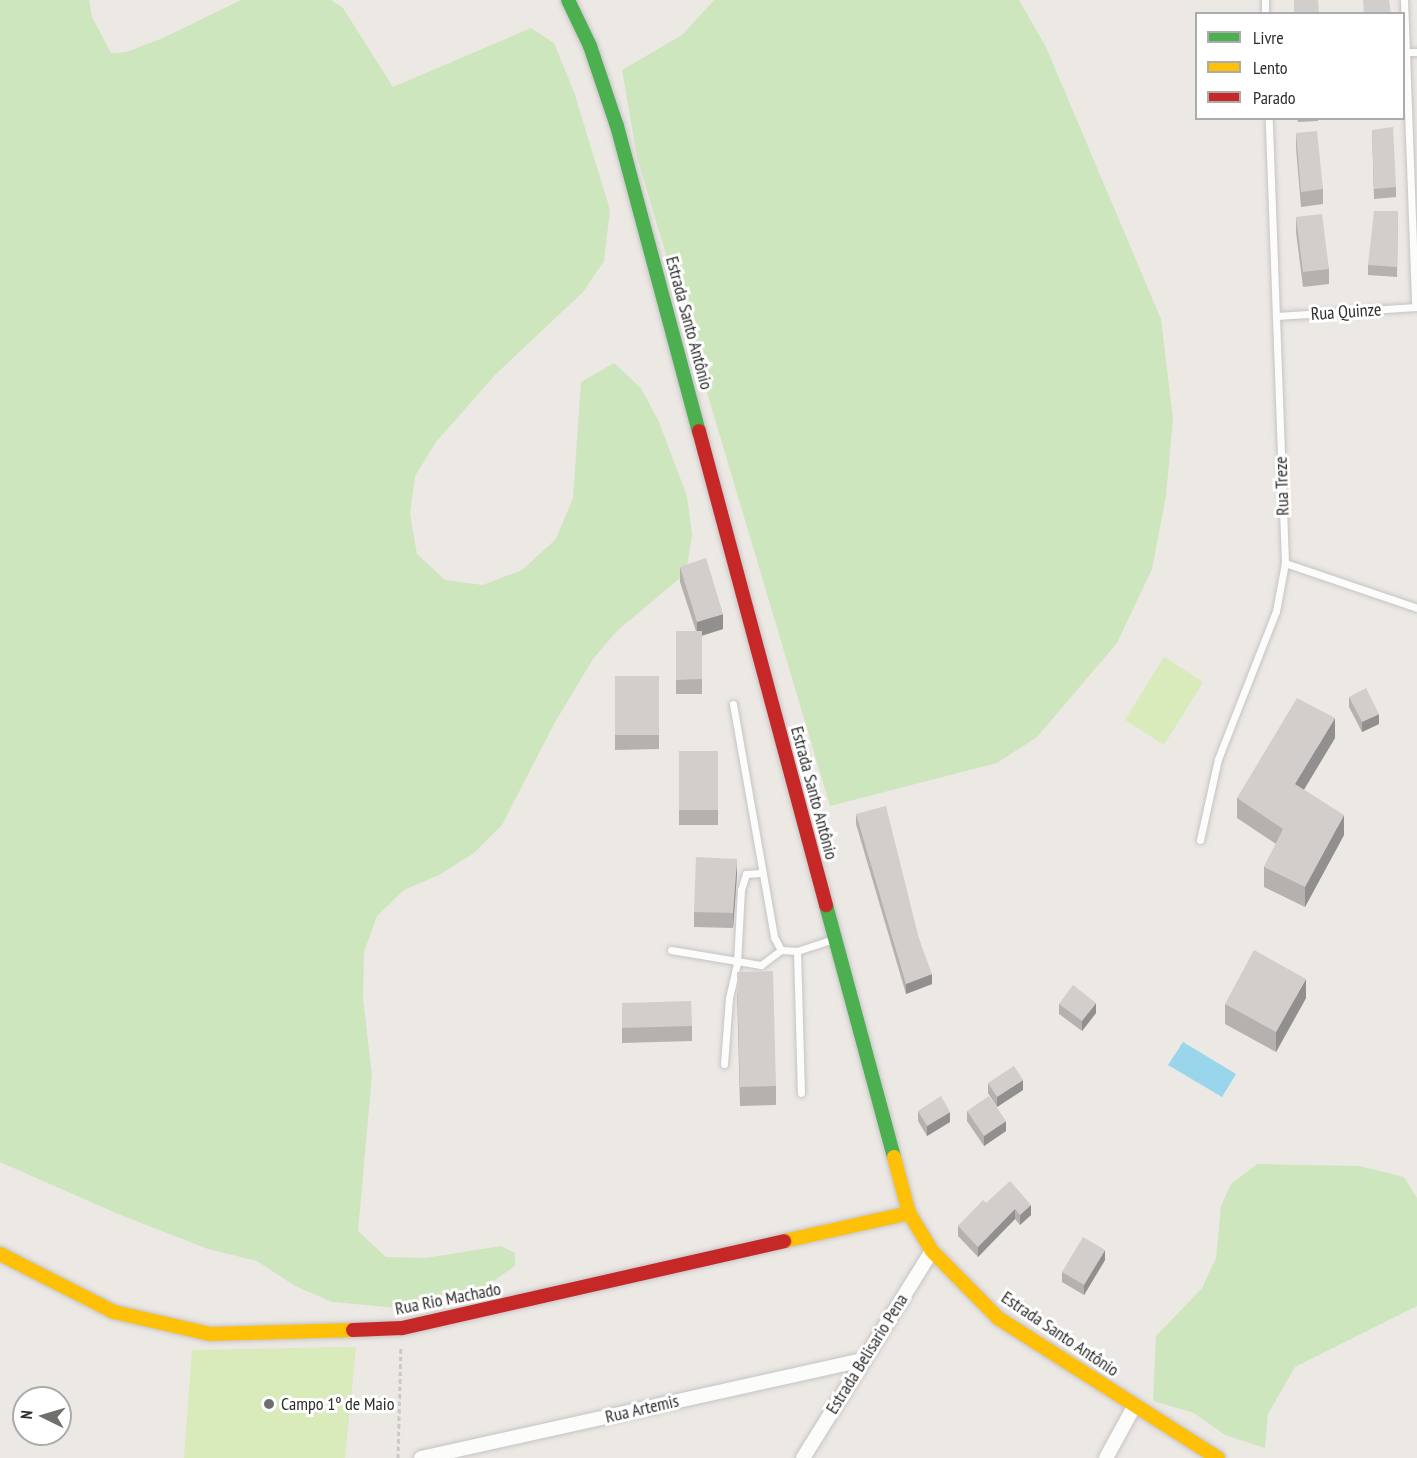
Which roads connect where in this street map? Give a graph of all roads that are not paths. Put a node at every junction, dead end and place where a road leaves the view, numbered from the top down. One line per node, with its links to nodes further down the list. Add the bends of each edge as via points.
1 (568, 0): 12 (street, Estrada Santo Antônio, via 590,46 617,126)
2 (1405, 52): 3 (lane); 5 (lane)
3 (1417, 52)
4 (1269, 120): 6 (lane, Rua Treze)
5 (1416, 307): 6 (lane, Rua Quinze)
6 (1276, 316): 7 (lane, Rua Treze)
7 (1285, 563): 8 (lane); 10 (lane, Rua Treze, via 1276,611 1218,759)
8 (1417, 608)
9 (733, 704): 11 (lane)
10 (1200, 840)
11 (761, 873): 14 (lane, via 774,937); 16 (lane, via 744,877)
12 (834, 939): 15 (lane); 19 (street, Estrada Santo Antônio)
13 (671, 950): 16 (lane)
14 (781, 950): 15 (lane); 16 (lane, via 761,965)
15 (797, 951): 18 (lane)
16 (737, 963): 17 (lane, via 729,998)
17 (724, 1064)
18 (801, 1093)
19 (909, 1213): 20 (street, Estrada Santo Antônio); 21 (street, Rua Rio Machado, via 402,1328 210,1334 114,1312)
20 (932, 1251): 22 (street, Estrada Belisario Pena); 23 (street, Estrada Santo Antônio, via 998,1318)
21 (0, 1254)
22 (863, 1360): 24 (street, Rua Artemis); 25 (street, Estrada Belisario Pena)
23 (1135, 1405): 26 (street); 27 (street, Estrada Santo Antônio)
24 (421, 1458)
25 (803, 1458)
26 (1106, 1458)
27 (1218, 1458)

